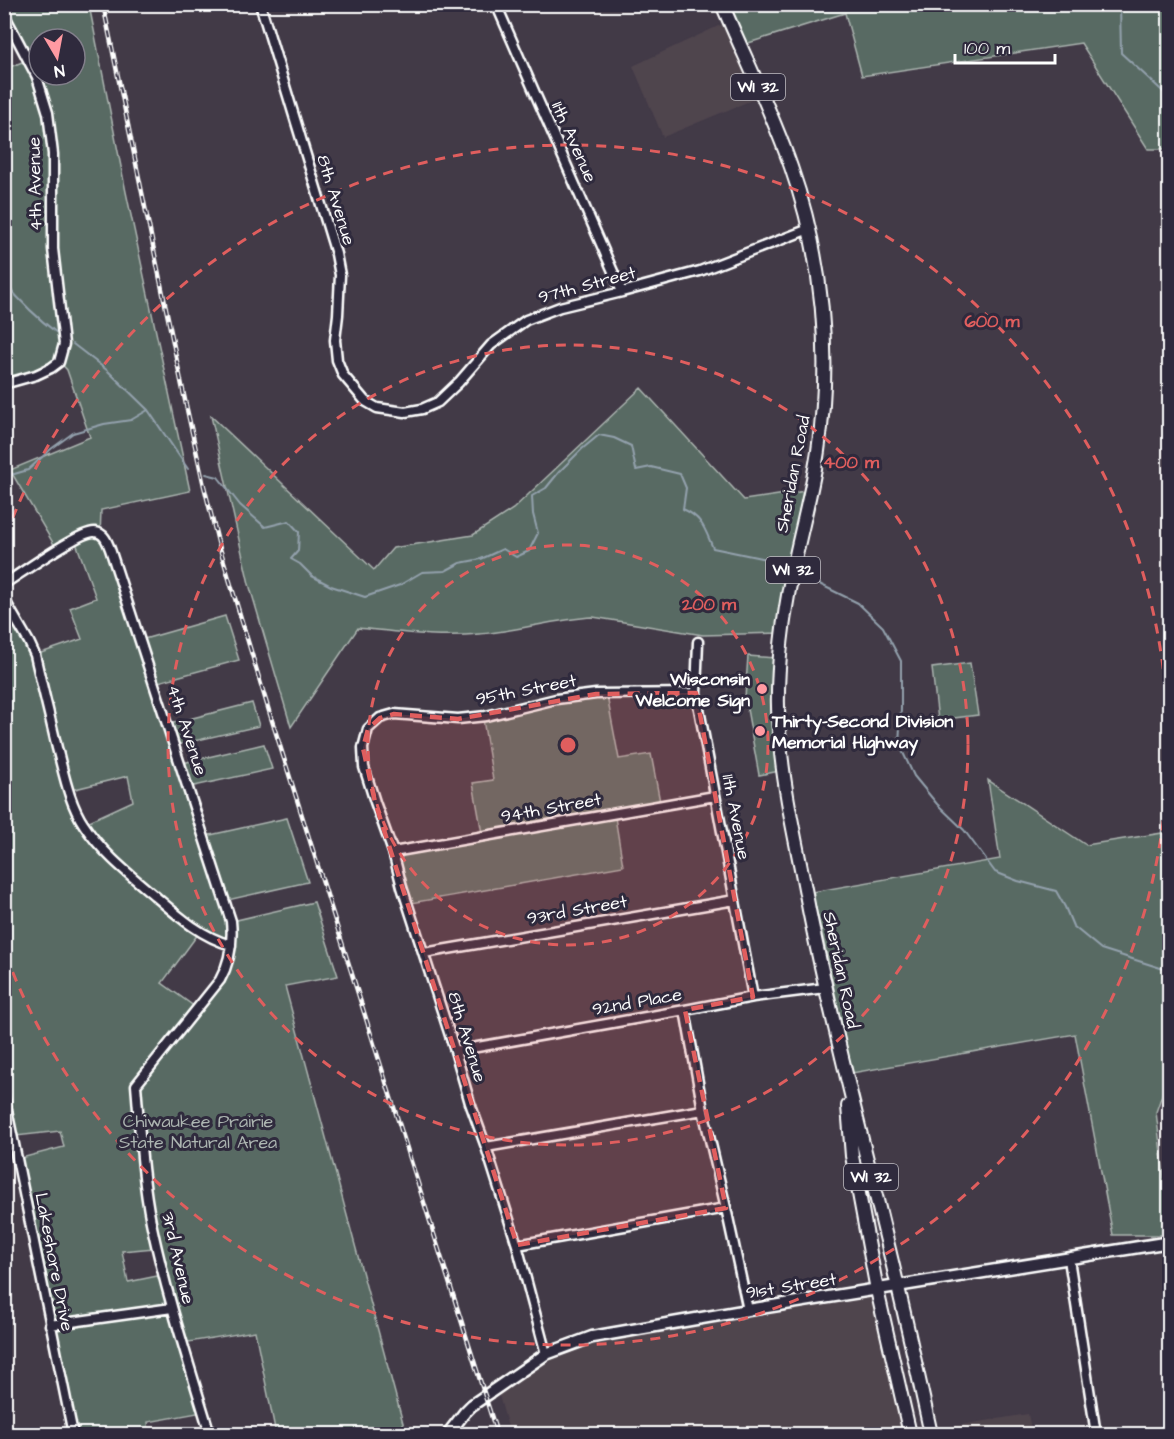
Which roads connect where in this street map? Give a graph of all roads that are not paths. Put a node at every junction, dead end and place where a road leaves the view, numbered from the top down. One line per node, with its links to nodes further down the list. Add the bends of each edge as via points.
1 (260, 4): 8 (street, 8th Avenue, via 336,254 340,275 337,360 343,375)
2 (496, 4): 6 (street, 11th Avenue)
3 (722, 4): 5 (main road, Sheridan Road / WI 32, via 778,131)
4 (4, 14): 7 (street, 4th Avenue, via 38,77 52,134 53,249 64,344 59,362 45,372)
5 (809, 229): 6 (street, 97th Street, via 700,271); 19 (main road, Sheridan Road / WI 32, via 820,283 824,411 781,638 778,702 789,807)
6 (622, 292): 8 (street, 97th Street, via 526,320 490,345 438,402 422,409 389,411)
7 (4, 384)
8 (365, 401)
9 (4, 584): 17 (street, 4th Avenue, via 89,533 104,537 231,921)
10 (4, 599): 17 (street, via 35,655 70,795 83,824 112,859 172,911 216,941)
11 (698, 642): 12 (street, 11th Avenue)
12 (696, 693): 13 (street, 95th Street, via 596,694 458,719 394,714 380,718); 14 (street, 11th Avenue)
13 (368, 729): 15 (street, 8th Avenue, via 364,767)
14 (715, 796): 15 (street, 94th Street); 16 (street, 11th Avenue)
15 (393, 852): 18 (street, 8th Avenue)
16 (735, 900): 18 (street, 93rd Street); 20 (street, 11th Avenue)
17 (231, 945): 33 (street, 3rd Avenue, via 220,980 136,1085 151,1221)
18 (424, 953): 22 (street, 8th Avenue)
19 (825, 988): 20 (street, 92nd Place); 23 (main road, Sheridan Road / WI 32)
20 (753, 997): 21 (street, 92nd Place)
21 (685, 1011): 22 (street, 92nd Place); 25 (street)
22 (455, 1052): 26 (street, 8th Avenue)
23 (844, 1068): 31 (main road, Sheridan Road / WI 32); 32 (main road, Sheridan Road / WI 32, via 852,1156)
24 (4, 1095): 35 (street, Lakeshore Drive)
25 (703, 1110): 26 (street); 27 (street)
26 (486, 1147): 29 (street, 8th Avenue)
27 (726, 1208): 29 (street); 34 (street)
28 (1170, 1242): 30 (street, 91st Street)
29 (518, 1245): 36 (street, 8th Avenue)
30 (1069, 1259): 31 (street, 91st Street); 42 (street)
31 (898, 1286): 32 (street, 91st Street); 41 (main road, Sheridan Road / WI 32)
32 (877, 1290): 34 (street, 91st Street); 40 (main road, Sheridan Road / WI 32)
33 (172, 1308): 35 (street); 38 (street, 3rd Avenue)
34 (748, 1310): 36 (street, 91st Street, via 592,1336)
35 (50, 1325): 37 (street, Lakeshore Drive)
36 (546, 1354): 39 (street, 91st Street, via 472,1405)
37 (73, 1434)
38 (210, 1434)
39 (448, 1434)
40 (910, 1434)
41 (931, 1434)
42 (1096, 1434)

